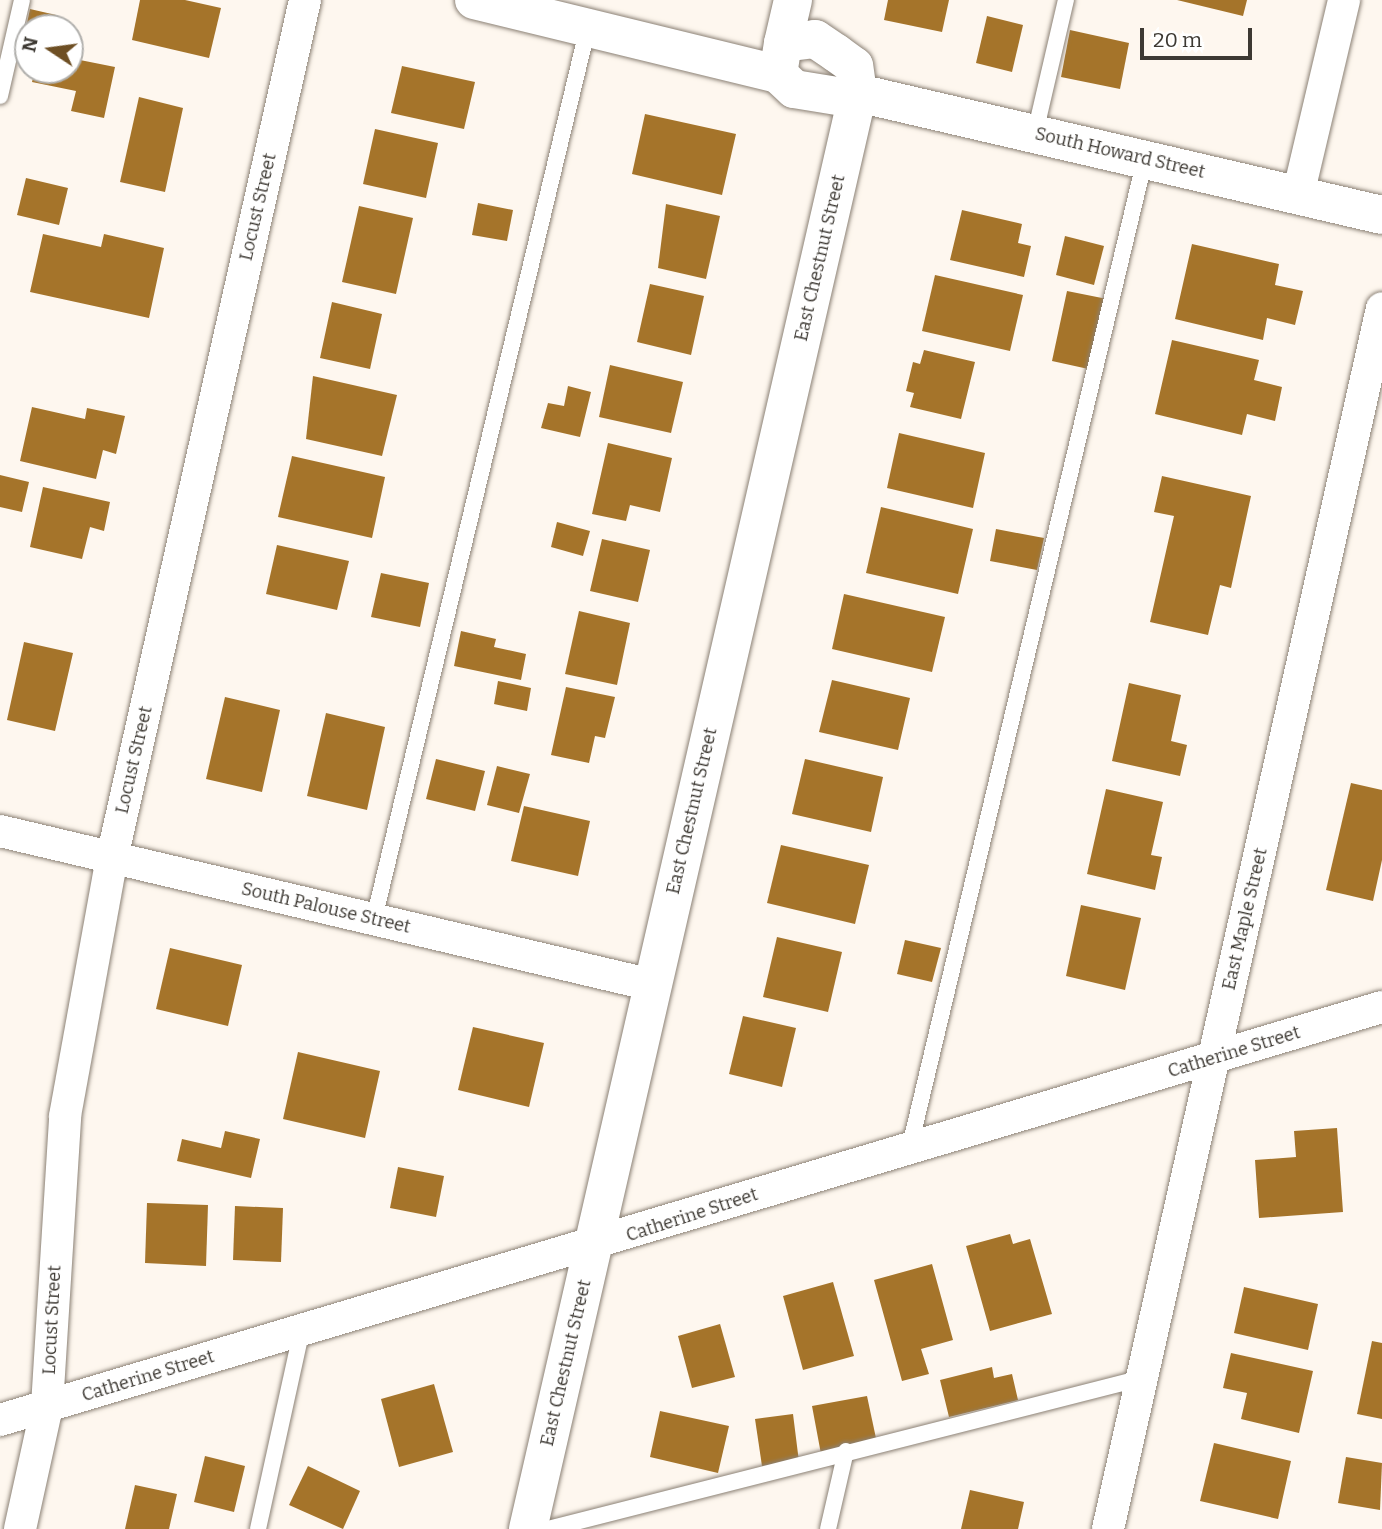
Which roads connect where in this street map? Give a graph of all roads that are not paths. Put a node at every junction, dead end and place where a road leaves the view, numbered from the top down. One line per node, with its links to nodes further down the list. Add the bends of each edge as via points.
1 (22, 0): 11 (lane)
2 (305, 0): 18 (street, Locust Street)
3 (474, 0): 7 (main road)
4 (793, 0): 9 (main road)
5 (1066, 0): 12 (lane)
6 (1344, 0): 14 (street)
7 (515, 5): 8 (main road)
8 (588, 27): 9 (main road, via 708,56); 19 (lane)
9 (780, 56): 10 (main road, South Howard Street, via 794,89 849,98); 10 (main road, via 815,39 854,65)
10 (858, 93): 12 (main road, South Howard Street); 20 (main road, East Chestnut Street)
11 (0, 96)
12 (1035, 133): 13 (main road, South Howard Street)
13 (1145, 159): 14 (main road, South Howard Street); 23 (lane)
14 (1298, 195): 15 (main road, South Howard Street)
15 (1382, 215)
16 (1382, 308): 22 (street, East Maple Street)
17 (0, 831): 18 (street, South Palouse Street)
18 (112, 858): 19 (street, South Palouse Street); 27 (street, Locust Street, via 65,1115)
19 (374, 919): 20 (street, South Palouse Street)
20 (652, 985): 24 (main road, East Chestnut Street)
21 (1382, 1007): 22 (street, Catherine Street)
22 (1214, 1059): 23 (street, Catherine Street); 26 (street, East Maple Street)
23 (910, 1146): 24 (street, Catherine Street)
24 (592, 1247): 25 (street, Catherine Street); 32 (main road, East Chestnut Street)
25 (302, 1329): 27 (street, Catherine Street); 31 (lane)
26 (1142, 1378): 29 (lane); 35 (street, East Maple Street)
27 (47, 1406): 28 (street, Catherine Street); 30 (street, Locust Street)
28 (0, 1420)
29 (846, 1451): 33 (lane); 34 (lane)
30 (20, 1529)
31 (258, 1529)
32 (528, 1529)
33 (548, 1529)
34 (828, 1529)
35 (1108, 1529)

